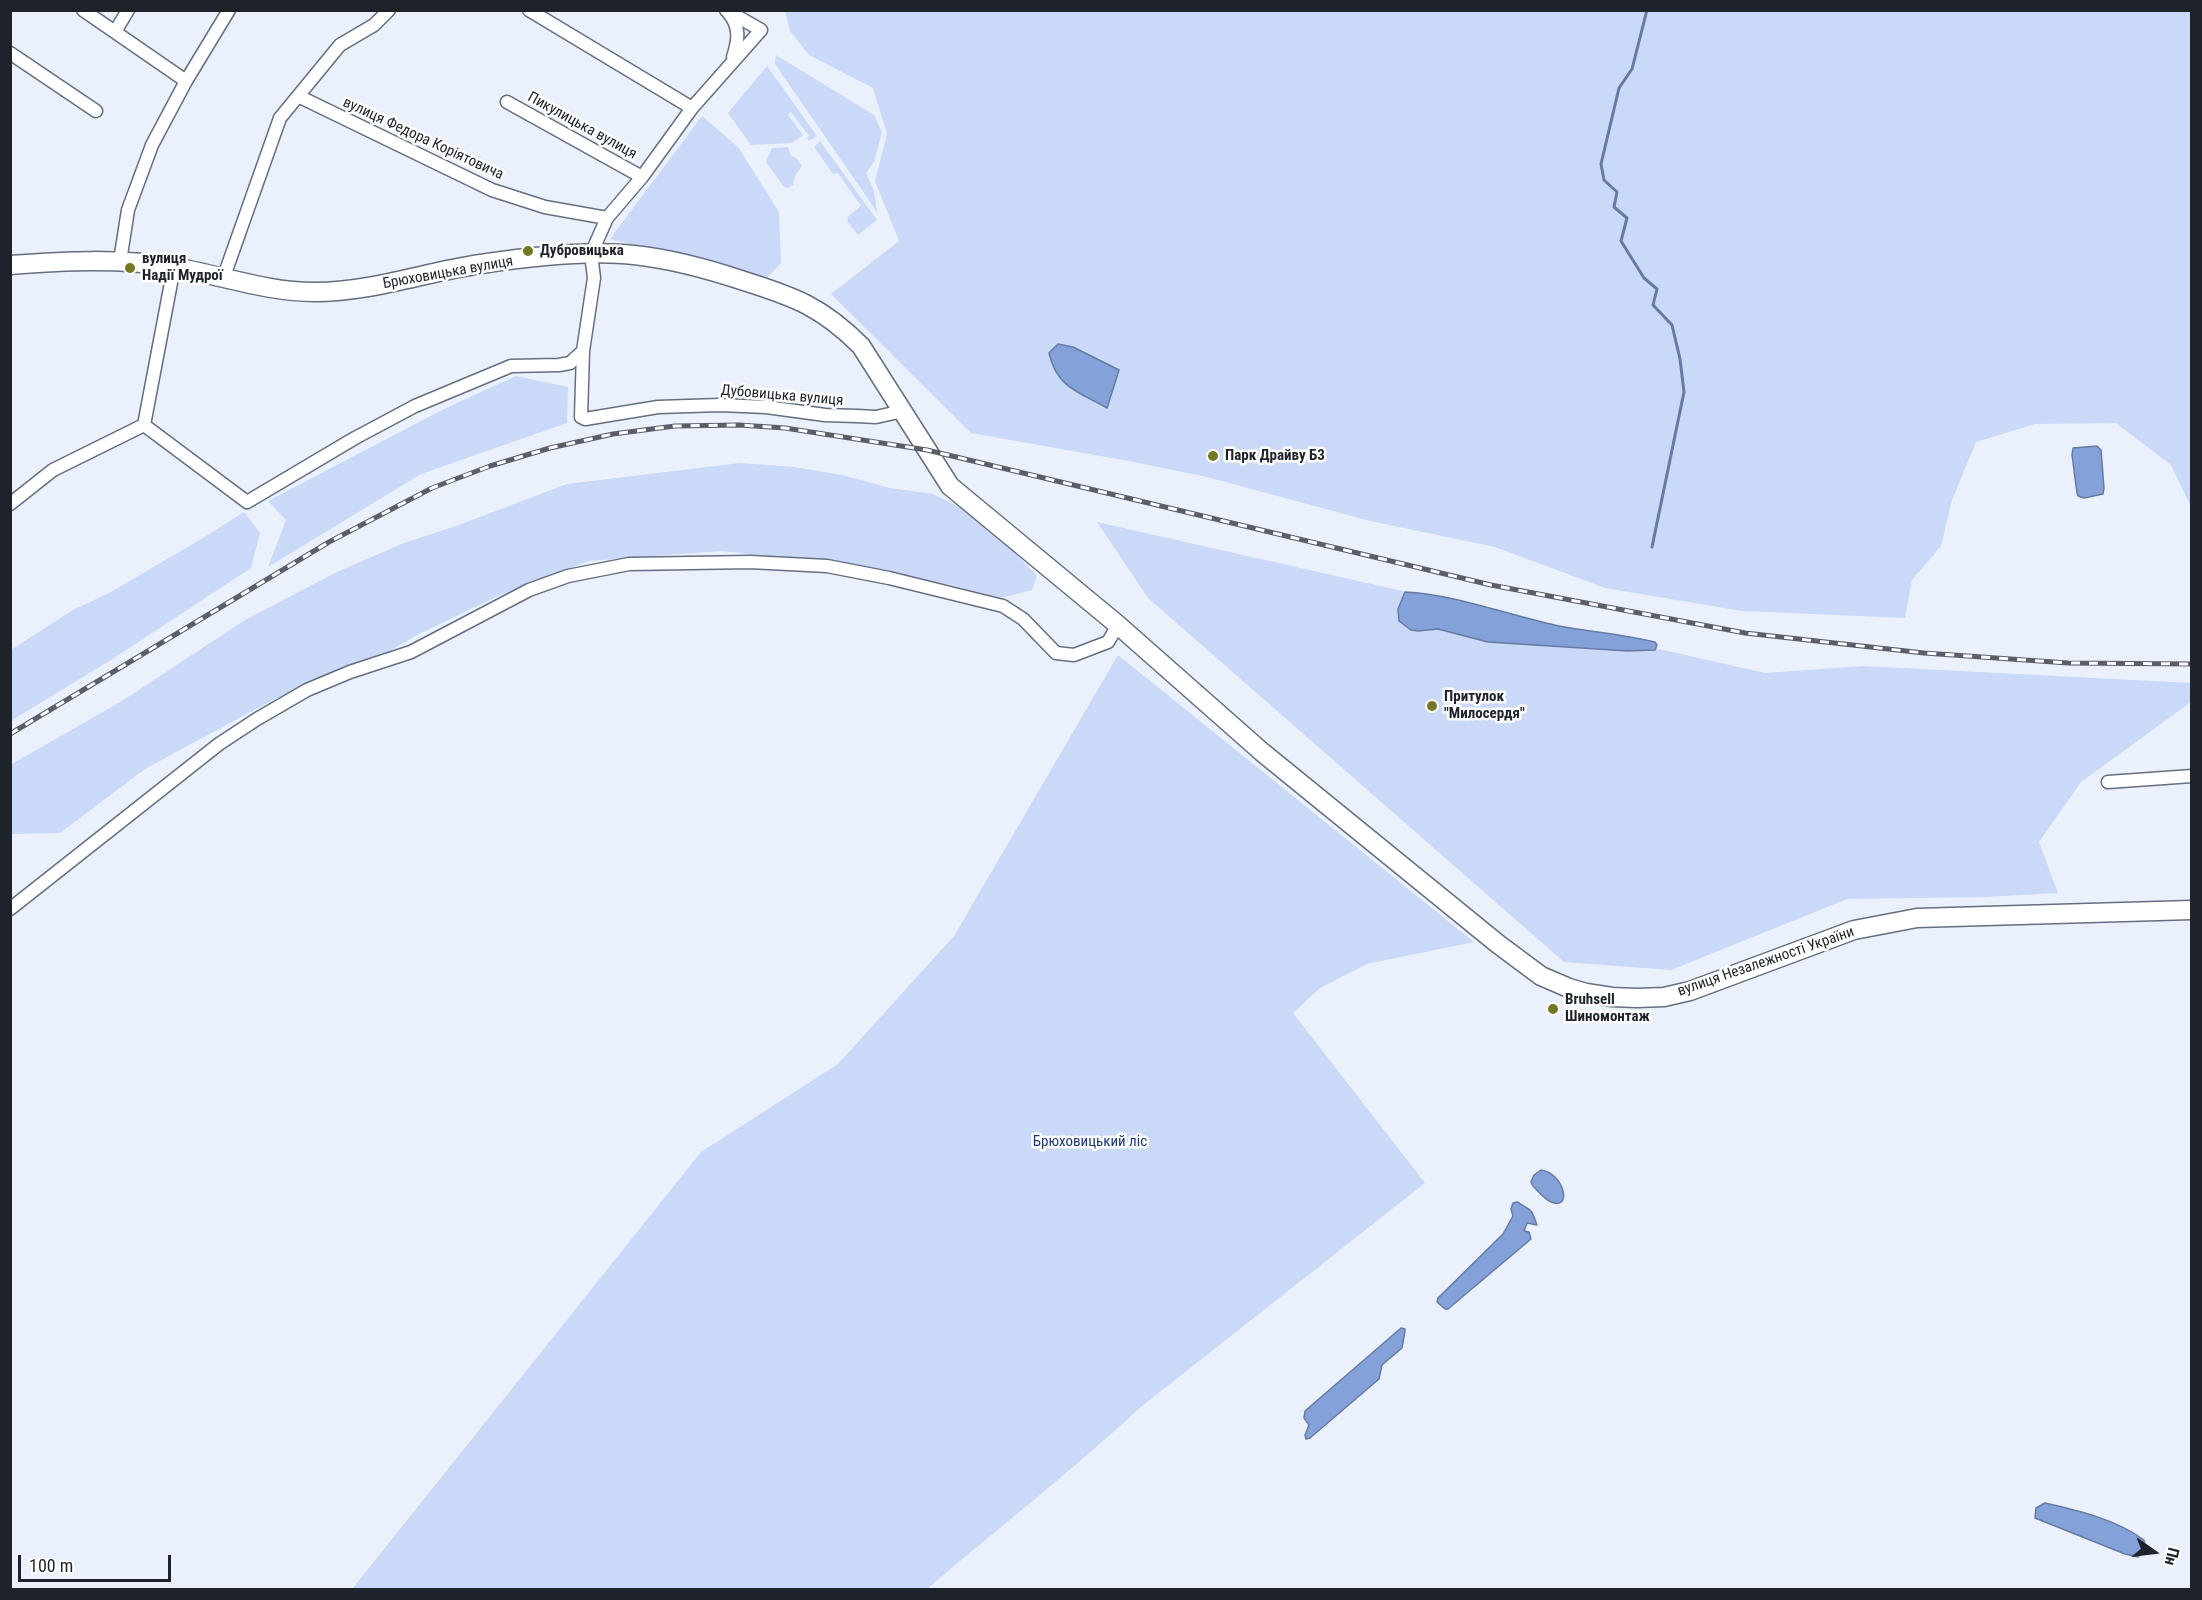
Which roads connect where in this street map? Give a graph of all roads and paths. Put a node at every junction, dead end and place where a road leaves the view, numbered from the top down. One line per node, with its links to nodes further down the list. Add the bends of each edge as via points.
1 (83, 10): 7 (street)
2 (128, 10): 7 (street)
3 (229, 10): 10 (street)
4 (389, 10): 11 (street, via 374,25 340,45)
5 (529, 10): 13 (street)
6 (726, 11): 9 (street, via 735,21 738,34); 9 (street, via 760,30)
7 (115, 32): 10 (street)
8 (10, 53): 14 (street)
9 (731, 62): 13 (street)
10 (186, 81): 18 (street, via 157,133 128,210)
11 (298, 96): 16 (street, вулиця Федора Коріятовича, via 492,190 545,207); 21 (street, via 280,118)
12 (507, 102): 15 (street, Пикулицька вулиця)
13 (692, 108): 15 (street)
14 (96, 111)
15 (642, 177): 16 (street)
16 (608, 218): 17 (street)
17 (591, 254): 21 (main road, Брюховицька вулиця, via 480,264 377,285 317,292 274,290); 22 (street, Дубовицька вулиця, via 594,278); 23 (main road, Брюховицька вулиця, via 633,255 684,263 768,288 812,306 861,346)
18 (120, 261): 19 (main road, Брюховицька вулиця); 20 (main road, Брюховицька вулиця)
19 (10, 266)
20 (174, 267): 21 (main road, Брюховицька вулиця); 24 (street)
21 (223, 279)
22 (583, 351): 23 (street, Дубовицька вулиця, via 581,417 585,419 658,407 720,405 876,417); 24 (street, via 570,363 512,366 415,406 247,502)
23 (903, 411): 26 (main road, Брюховицька вулиця, via 950,486)
24 (144, 425): 25 (street, via 53,470)
25 (10, 504)
26 (1118, 625): 29 (street, via 1108,642 1074,655 1056,653 1003,606 828,566 750,562 629,564 568,576 529,590 411,652 307,690 257,719 219,744); 30 (main road, вулиця Незалежності України, via 1262,752 1498,944 1541,976 1569,988 1612,997 1655,998 1690,991 1854,930 1917,918)
27 (2192, 776): 28 (street)
28 (2108, 782)
29 (10, 909)
30 (2192, 910)

